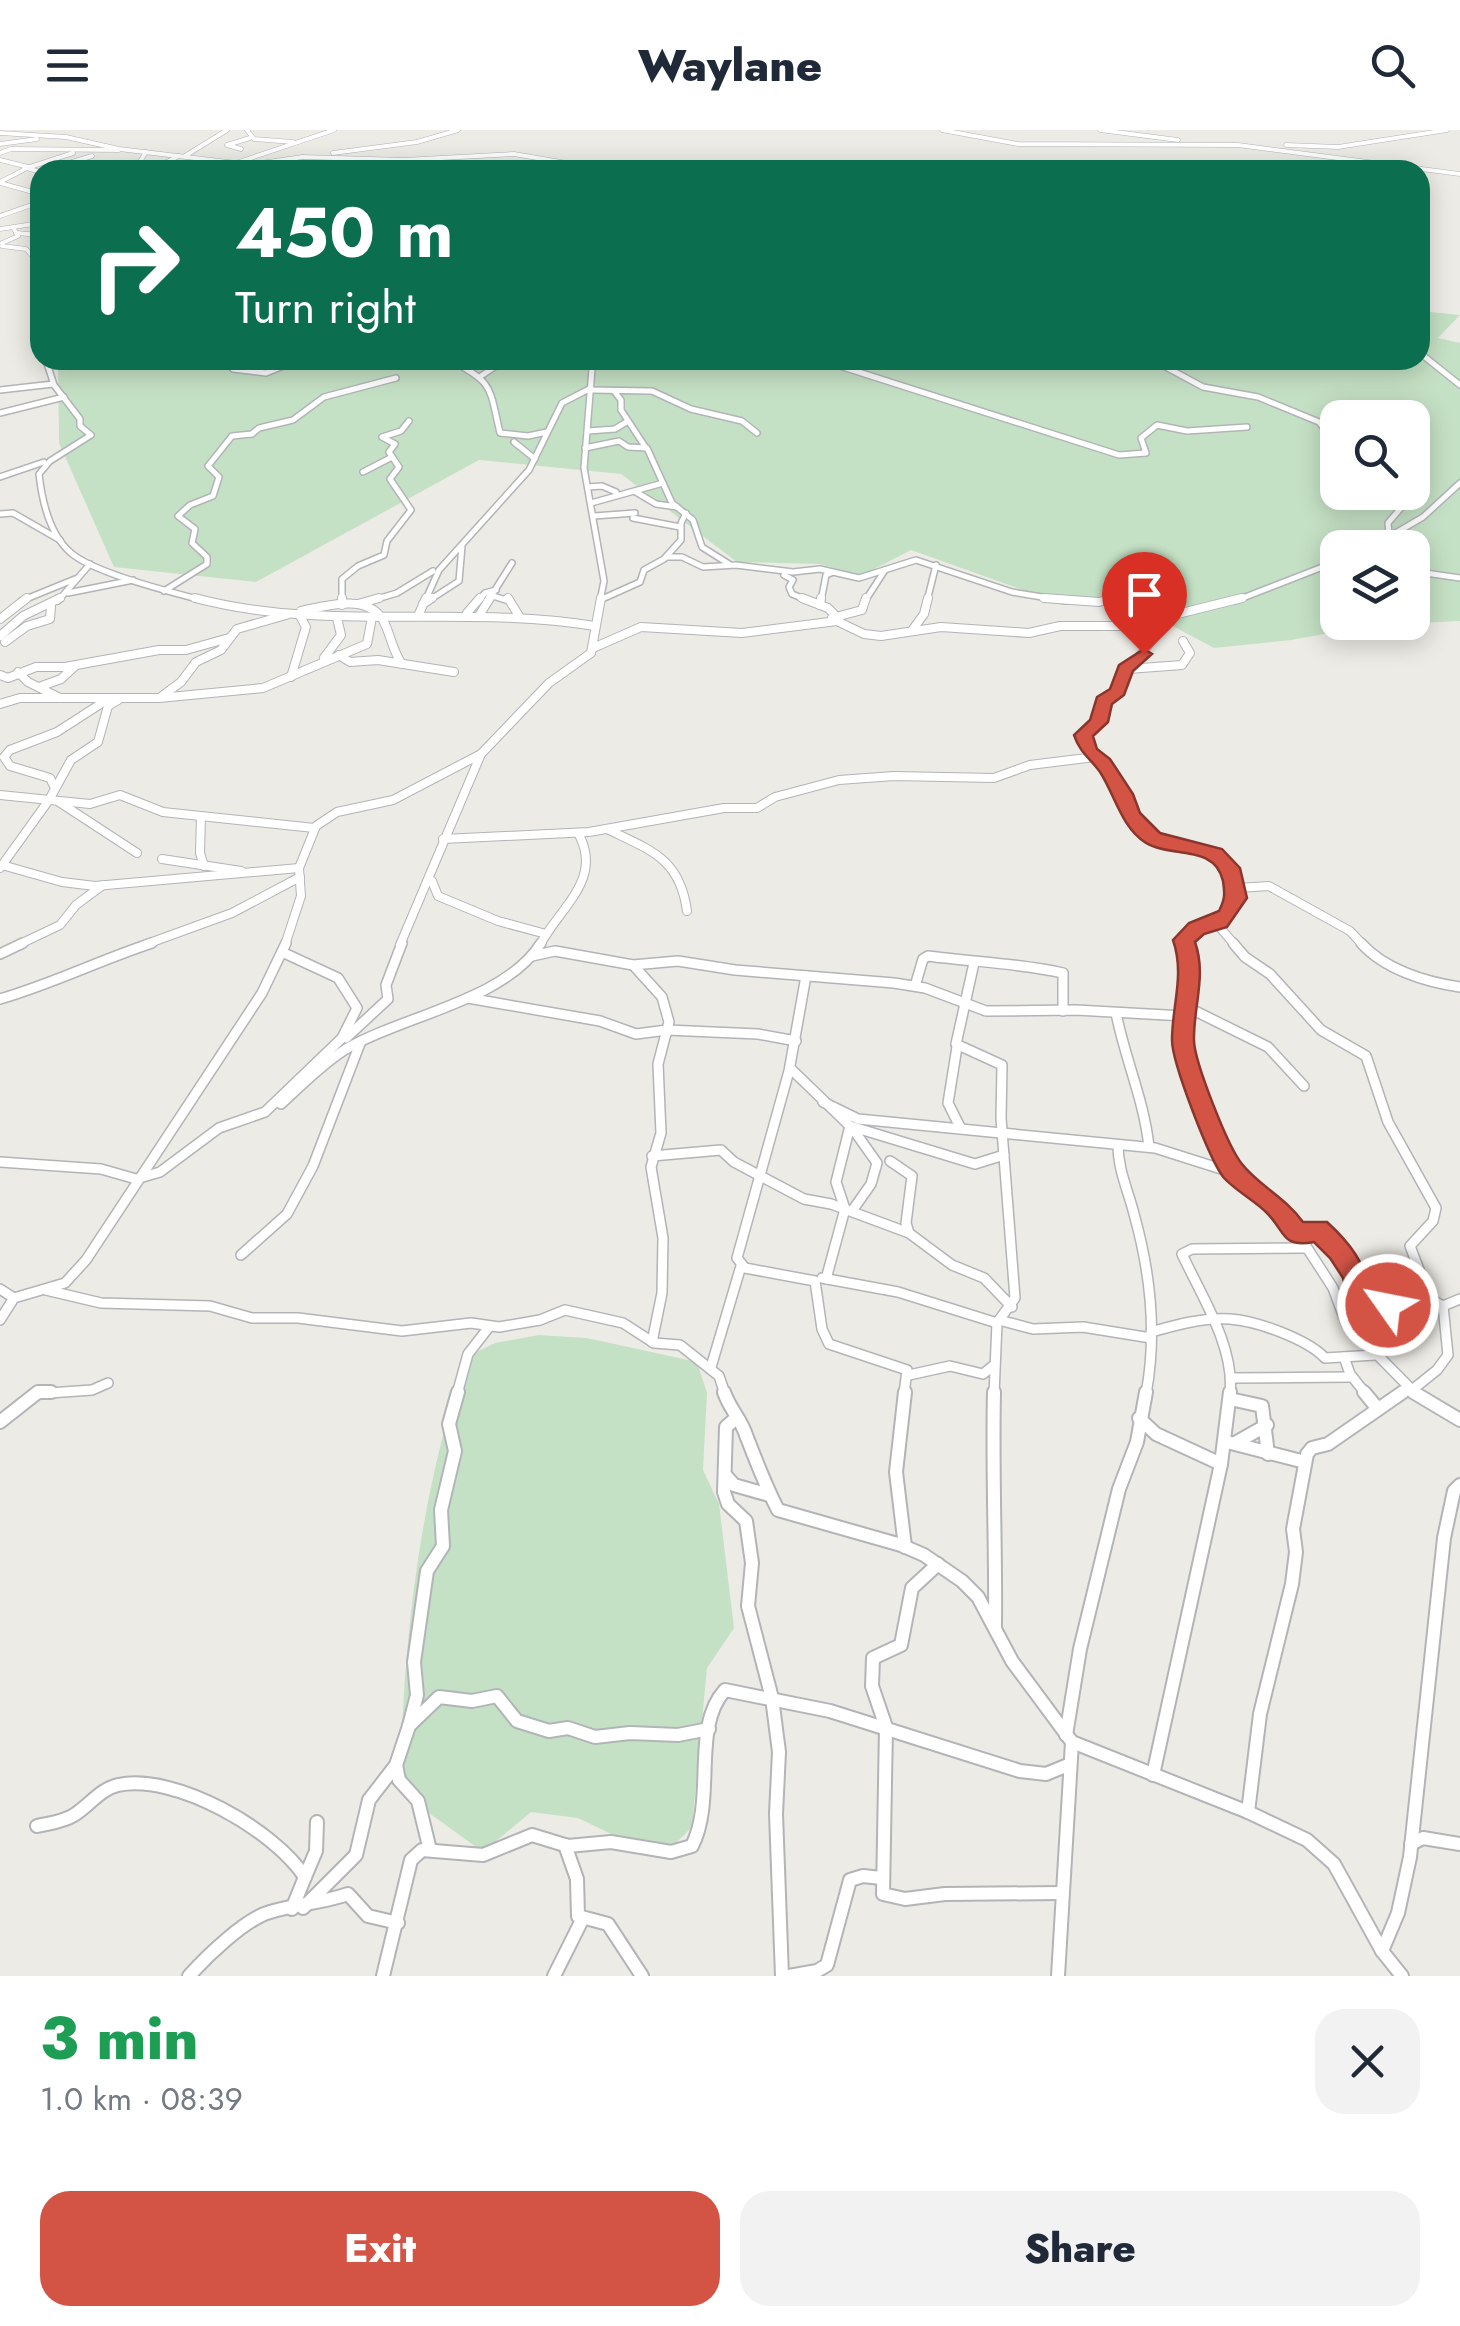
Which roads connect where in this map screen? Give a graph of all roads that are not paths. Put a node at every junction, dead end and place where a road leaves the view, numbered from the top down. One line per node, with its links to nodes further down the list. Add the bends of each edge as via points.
1 (45, 130): 14 (street)
2 (227, 130): 30 (street)
3 (247, 130): 15 (street)
4 (334, 130): 10 (street)
5 (458, 130): 32 (street)
6 (942, 130): 20 (street, via 1018,144)
7 (1100, 130): 20 (street)
8 (1446, 130): 21 (street)
9 (304, 132): 10 (street)
10 (326, 132): 17 (street)
11 (0, 134): 13 (street); 18 (street, via 8,140)
12 (94, 135): 16 (street)
13 (56, 136): 14 (street); 18 (street)
14 (66, 137): 16 (street)
15 (250, 138): 17 (street); 23 (street, via 227,145)
16 (90, 142): 19 (street)
17 (300, 143): 25 (street)
18 (1, 144)
19 (106, 144): 24 (street); 27 (street)
20 (1237, 145): 21 (street); 26 (street)
21 (1338, 147): 22 (street)
22 (1329, 148): 26 (street); 44 (street)
23 (241, 149)
24 (122, 150): 28 (street); 29 (street)
25 (274, 151): 33 (street); 40 (street)
26 (1292, 151): 44 (street)
27 (77, 152): 28 (street); 34 (street, via 11,149); 35 (street)
28 (104, 152): 36 (street)
29 (143, 152): 30 (street); 37 (street)
30 (183, 155): 31 (street); 38 (street)
31 (200, 157): 33 (street); 39 (street)
32 (302, 157): 41 (street); 42 (street)
33 (237, 158): 40 (street)
34 (1, 160): 46 (street); 46 (street)
35 (44, 160)
36 (77, 160)
37 (141, 160)
38 (172, 160)
39 (215, 160)
40 (249, 160)
41 (273, 160)
42 (412, 160): 43 (street, via 514,154)
43 (548, 160)
44 (1352, 160)
45 (30, 165): 46 (street)
46 (22, 168): 47 (street); 50 (street)
47 (30, 169)
48 (1430, 170): 49 (street)
49 (1460, 174)
50 (0, 182): 51 (street)
51 (30, 194)
52 (30, 202): 53 (street)
53 (2, 215)
54 (30, 225): 55 (street)
55 (22, 226): 56 (street); 58 (street)
56 (15, 231): 57 (street); 58 (street, via 16,237)
57 (30, 233)
58 (1, 240): 59 (street)
59 (30, 253)
60 (1430, 360): 72 (street)
61 (49, 370): 71 (street)
62 (237, 370): 63 (street)
63 (278, 370)
64 (470, 370): 69 (street)
65 (491, 370): 69 (street)
66 (592, 370): 73 (street)
67 (852, 370): 81 (street, via 1119,456 1146,453 1141,438 1157,425 1187,431)
68 (1171, 370): 80 (street, via 1203,387 1258,397)
69 (482, 376): 83 (street, via 500,433)
70 (396, 378): 125 (street, via 324,396 294,420 232,436 208,466 219,477 217,494 187,505 178,516 195,529 192,542 206,564)
71 (53, 384): 74 (street); 76 (street)
72 (1460, 385)
73 (591, 389): 75 (street); 82 (street); 83 (street, via 566,400)
74 (0, 390)
75 (614, 390): 79 (street); 84 (street, via 652,391 742,421)
76 (64, 397): 77 (street); 90 (street, via 90,438)
77 (0, 413)
78 (409, 421): 88 (street, via 382,436 395,444)
79 (628, 421): 82 (street); 87 (street)
80 (1320, 423)
81 (1248, 427)
82 (588, 430): 86 (street)
83 (547, 432): 89 (street)
84 (757, 433)
85 (514, 442): 89 (street)
86 (585, 448): 87 (street, via 614,442); 95 (street)
87 (646, 448): 93 (street)
88 (392, 457): 91 (street); 131 (street, via 399,468 390,479 411,510 384,555 342,579)
89 (535, 459): 109 (street)
90 (47, 461): 92 (street); 107 (street, via 40,486)
91 (363, 472)
92 (0, 476)
93 (663, 483): 96 (street); 100 (street)
94 (1460, 483): 106 (street, via 1423,517)
95 (588, 487): 97 (street, via 615,488); 98 (street)
96 (636, 492): 97 (street); 100 (street)
97 (616, 494): 98 (street)
98 (592, 503): 104 (street)
99 (626, 503): 103 (street)
100 (677, 506): 101 (street)
101 (686, 513): 105 (street); 114 (street, via 702,546)
102 (0, 514): 107 (street, via 13,513)
103 (632, 515): 104 (street); 105 (street)
104 (594, 516): 128 (street)
105 (680, 527): 108 (street)
106 (1397, 530)
107 (62, 542): 113 (street)
108 (679, 544): 110 (street); 111 (street)
109 (463, 545): 129 (street, via 429,576); 130 (street, via 439,570); 130 (street, via 459,581)
110 (666, 558): 111 (street); 128 (street, via 644,569 640,582)
111 (684, 558): 114 (street, via 699,566)
112 (512, 562): 126 (street)
113 (90, 564): 121 (street); 123 (street)
114 (729, 564): 116 (street)
115 (936, 565): 118 (street, via 915,560); 124 (street, via 1042,599 1101,602); 145 (street, via 924,614)
116 (758, 566): 119 (street); 132 (street, via 790,578 792,594)
117 (1320, 568): 145 (street, via 1230,602 1136,625 1029,633)
118 (886, 570): 119 (street, via 866,577); 139 (street, via 862,610)
119 (832, 572): 132 (street, via 821,586)
120 (1430, 574): 122 (street)
121 (78, 578): 127 (street); 142 (street, via 22,600)
122 (1460, 578)
123 (134, 580): 125 (street); 127 (street)
124 (1160, 586)
125 (164, 591): 134 (street)
126 (494, 593): 135 (street, via 484,593); 136 (street); 138 (street, via 510,599)
127 (64, 595): 133 (street)
128 (602, 600): 144 (street)
129 (355, 604): 131 (street); 140 (street)
130 (422, 604): 137 (street)
131 (342, 605): 134 (street)
132 (820, 605): 139 (street)
133 (51, 606): 148 (street, via 22,616); 148 (street, via 50,619)
134 (294, 614): 141 (street); 146 (street, via 242,627); 159 (street, via 306,627 300,664)
135 (467, 614): 136 (street); 137 (street)
136 (480, 614): 138 (street)
137 (418, 616): 140 (street)
138 (519, 616): 144 (street)
139 (836, 616): 143 (street)
140 (377, 617): 141 (street); 151 (street, via 367,644); 154 (street)
141 (337, 618): 152 (street, via 341,635)
142 (0, 620)
143 (826, 622): 145 (street, via 837,620 870,636); 150 (street, via 742,633 641,627)
144 (594, 626): 150 (street)
145 (911, 631)
146 (228, 638): 153 (street); 163 (street)
147 (1153, 638): 155 (street)
148 (2, 639)
149 (1183, 641): 155 (street, via 1190,653 1182,665)
150 (593, 648): 167 (street, via 530,701)
151 (339, 655): 152 (street); 154 (street, via 350,662)
152 (323, 660): 159 (street)
153 (77, 664): 156 (street); 160 (street)
154 (402, 664): 157 (street)
155 (1125, 669): 168 (street, via 1118,692 1103,701 1098,722 1084,731)
156 (18, 672): 158 (street); 160 (street)
157 (454, 672)
158 (0, 674)
159 (289, 679): 163 (street, via 263,688)
160 (38, 687): 165 (street)
161 (110, 698): 162 (street); 165 (street); 169 (street)
162 (124, 698): 163 (street); 170 (street, via 108,706 100,740 74,757)
163 (159, 698)
164 (16, 699): 165 (street); 166 (street)
165 (63, 699)
166 (0, 701)
167 (482, 754): 174 (street, via 381,805 331,814); 177 (street)
168 (1095, 757): 175 (street, via 1030,765 994,778 839,780 757,808); 186 (street, via 1140,826 1160,842 1220,856)
169 (2, 760): 170 (street, via 50,778)
170 (55, 788): 172 (street)
171 (0, 795): 172 (street)
172 (53, 800): 173 (street, via 90,804 127,796 158,811); 178 (street); 180 (street)
173 (201, 816): 174 (street); 181 (street, via 198,854)
174 (314, 828): 182 (street)
175 (607, 829): 176 (street); 187 (street, via 667,861 686,887)
176 (578, 833): 177 (street); 189 (street, via 590,874)
177 (443, 838): 184 (street)
178 (137, 853)
179 (162, 859): 181 (street)
180 (2, 863): 185 (street, via 62,882)
181 (204, 866): 183 (street)
182 (299, 873): 183 (street); 190 (street, via 301,896); 199 (street, via 186,932)
183 (254, 874): 185 (street)
184 (432, 875): 189 (street, via 438,896); 208 (street, via 391,968 387,1001)
185 (103, 885): 191 (street, via 60,925)
186 (1236, 891): 188 (street, via 1228,915); 197 (street, via 1269,886 1350,931 1377,962)
187 (687, 911)
188 (1216, 923): 202 (street, via 1184,940 1192,962); 235 (street, via 1325,1034 1366,1056 1388,1122 1436,1208 1410,1246)
189 (546, 934): 192 (street)
190 (282, 952): 208 (street, via 340,977 354,996 350,1026); 224 (street, via 214,1070)
191 (0, 954)
192 (532, 956): 194 (street, via 556,952); 198 (street)
193 (974, 964): 196 (street, via 925,956); 200 (street); 201 (street, via 1061,971)
194 (634, 965): 195 (street, via 678,960); 204 (street, via 664,1000)
195 (806, 976): 196 (street); 205 (street)
196 (916, 986): 200 (street)
197 (1460, 987)
198 (465, 998): 204 (street, via 600,1021 624,1032); 206 (street)
199 (0, 999)
200 (962, 1005): 201 (street, via 1007,1013); 207 (street)
201 (1064, 1011): 203 (street)
202 (1185, 1011): 203 (street); 210 (street, via 1228,1024 1272,1050 1294,1067); 222 (street, via 1189,1069)
203 (1116, 1013): 217 (street, via 1144,1102)
204 (668, 1030): 205 (street); 218 (street, via 658,1064 661,1133)
205 (796, 1040): 209 (street)
206 (361, 1041): 212 (street, via 266,1116); 229 (street, via 313,1166 286,1214)
207 (957, 1047): 214 (street, via 948,1103); 215 (street, via 1000,1062)
208 (319, 1060): 212 (street, via 261,1115)
209 (790, 1068): 211 (street); 223 (street)
210 (1304, 1086)
211 (822, 1102): 213 (street); 214 (street, via 858,1119)
212 (234, 1122): 224 (street, via 160,1172)
213 (850, 1126): 219 (street, via 976,1164); 225 (street, via 836,1182); 225 (street, via 877,1163 870,1184)
214 (960, 1127): 215 (street)
215 (1002, 1136): 216 (street); 219 (street)
216 (1118, 1145): 217 (street); 246 (street, via 1147,1268)
217 (1149, 1147): 222 (street)
218 (652, 1156): 223 (street, via 721,1150); 247 (street, via 663,1238)
219 (1004, 1156): 239 (street)
220 (890, 1161): 226 (street, via 912,1176)
221 (0, 1162): 224 (street, via 101,1168)
222 (1236, 1174): 227 (street, via 1278,1207)
223 (758, 1176): 225 (street, via 804,1199); 230 (street, via 738,1248)
224 (136, 1179): 234 (street, via 86,1260 65,1283)
225 (848, 1210): 226 (street); 232 (street)
226 (909, 1233): 239 (street, via 952,1265 984,1278)
227 (1297, 1234): 228 (street); 240 (street, via 1318,1230 1339,1250 1356,1276)
228 (1306, 1248): 241 (street, via 1185,1250 1182,1257); 245 (street)
229 (240, 1255)
230 (741, 1266): 231 (street); 251 (street)
231 (798, 1278): 232 (street); 252 (street, via 819,1288 820,1332 828,1344 899,1364)
232 (826, 1279): 243 (street)
233 (0, 1289): 236 (street)
234 (46, 1290): 236 (street); 244 (street, via 101,1304 210,1306 252,1318 402,1331)
235 (1430, 1296): 238 (street); 240 (street)
236 (14, 1298): 242 (street)
237 (1460, 1299): 238 (street)
238 (1444, 1306): 256 (street, via 1452,1341 1448,1358)
239 (1012, 1307): 243 (street)
240 (1360, 1307): 245 (street)
241 (1212, 1319): 246 (street); 249 (street, via 1311,1342 1325,1358); 254 (street)
242 (0, 1320)
243 (998, 1322): 246 (street); 250 (street)
244 (489, 1326): 247 (street, via 568,1310 634,1326); 275 (street, via 468,1354 449,1424 455,1455 440,1510 443,1546 428,1566 421,1602 417,1696)
245 (1351, 1330): 248 (street)
246 (1151, 1335): 260 (street)
247 (652, 1342): 251 (street, via 680,1345)
248 (1375, 1355): 249 (street); 256 (street)
249 (1344, 1356): 253 (street)
250 (995, 1364): 252 (street, via 983,1374 950,1366); 273 (street)
251 (711, 1367): 259 (street)
252 (908, 1375): 271 (street, via 896,1472)
253 (1352, 1376): 254 (street); 258 (street)
254 (1231, 1378): 257 (street)
255 (108, 1383): 262 (street, via 94,1390 38,1392)
256 (1410, 1389): 258 (street); 261 (street)
257 (1230, 1398): 263 (street, via 1260,1404); 264 (street)
258 (1378, 1409): 266 (street, via 1329,1444 1308,1449)
259 (736, 1418): 268 (street, via 726,1427); 270 (street)
260 (1139, 1418): 267 (street, via 1155,1433); 278 (street, via 1080,1649)
261 (1460, 1420)
262 (0, 1422)
263 (1267, 1425): 264 (street); 265 (street)
264 (1226, 1446): 265 (street); 267 (street)
265 (1268, 1454): 266 (street)
266 (1304, 1462): 282 (street, via 1292,1584 1260,1714)
267 (1221, 1464): 281 (street)
268 (726, 1476): 270 (street); 274 (street, via 726,1500 746,1521 752,1563 747,1599)
269 (1460, 1485): 285 (street, via 1444,1538)
270 (768, 1496): 271 (street, via 781,1512)
271 (905, 1547): 272 (street)
272 (938, 1564): 273 (street, via 972,1590); 276 (street, via 910,1592 901,1645 873,1658 872,1686)
273 (995, 1630): 278 (street)
274 (772, 1698): 276 (street); 277 (street, via 720,1691); 300 (street)
275 (409, 1726): 277 (street, via 435,1699 497,1696 518,1720 546,1730 568,1728 595,1737); 279 (street)
276 (886, 1727): 280 (street, via 1033,1773); 290 (street)
277 (709, 1729): 287 (street, via 702,1827 692,1846 671,1852 611,1842)
278 (1069, 1738): 280 (street); 281 (street)
279 (396, 1765): 288 (street, via 399,1780 416,1796); 292 (street, via 368,1800 352,1863)
280 (1068, 1765): 291 (street)
281 (1153, 1774): 282 (street)
282 (1248, 1812): 295 (street, via 1308,1840 1334,1864)
283 (317, 1822): 289 (street, via 316,1851)
284 (37, 1826): 289 (street, via 74,1816 119,1784 157,1785 269,1839)
285 (1410, 1844): 286 (street, via 1423,1838); 295 (street, via 1398,1913)
286 (1460, 1844)
287 (565, 1845): 288 (street, via 532,1835 483,1855); 293 (street)
288 (430, 1850): 294 (street, via 411,1858)
289 (305, 1877): 292 (street)
290 (880, 1878): 291 (street, via 885,1897 894,1899); 300 (street, via 850,1880 830,1962 822,1970)
291 (1061, 1892): 301 (street)
292 (298, 1909): 294 (street, via 348,1894 368,1916); 296 (street, via 256,1918)
293 (582, 1920): 298 (street); 299 (street, via 608,1924)
294 (398, 1923): 297 (street)
295 (1382, 1951): 302 (street)
296 (189, 1976)
297 (384, 1976)
298 (554, 1976)
299 (642, 1976)
300 (786, 1976)
301 (1058, 1976)
302 (1402, 1976)

